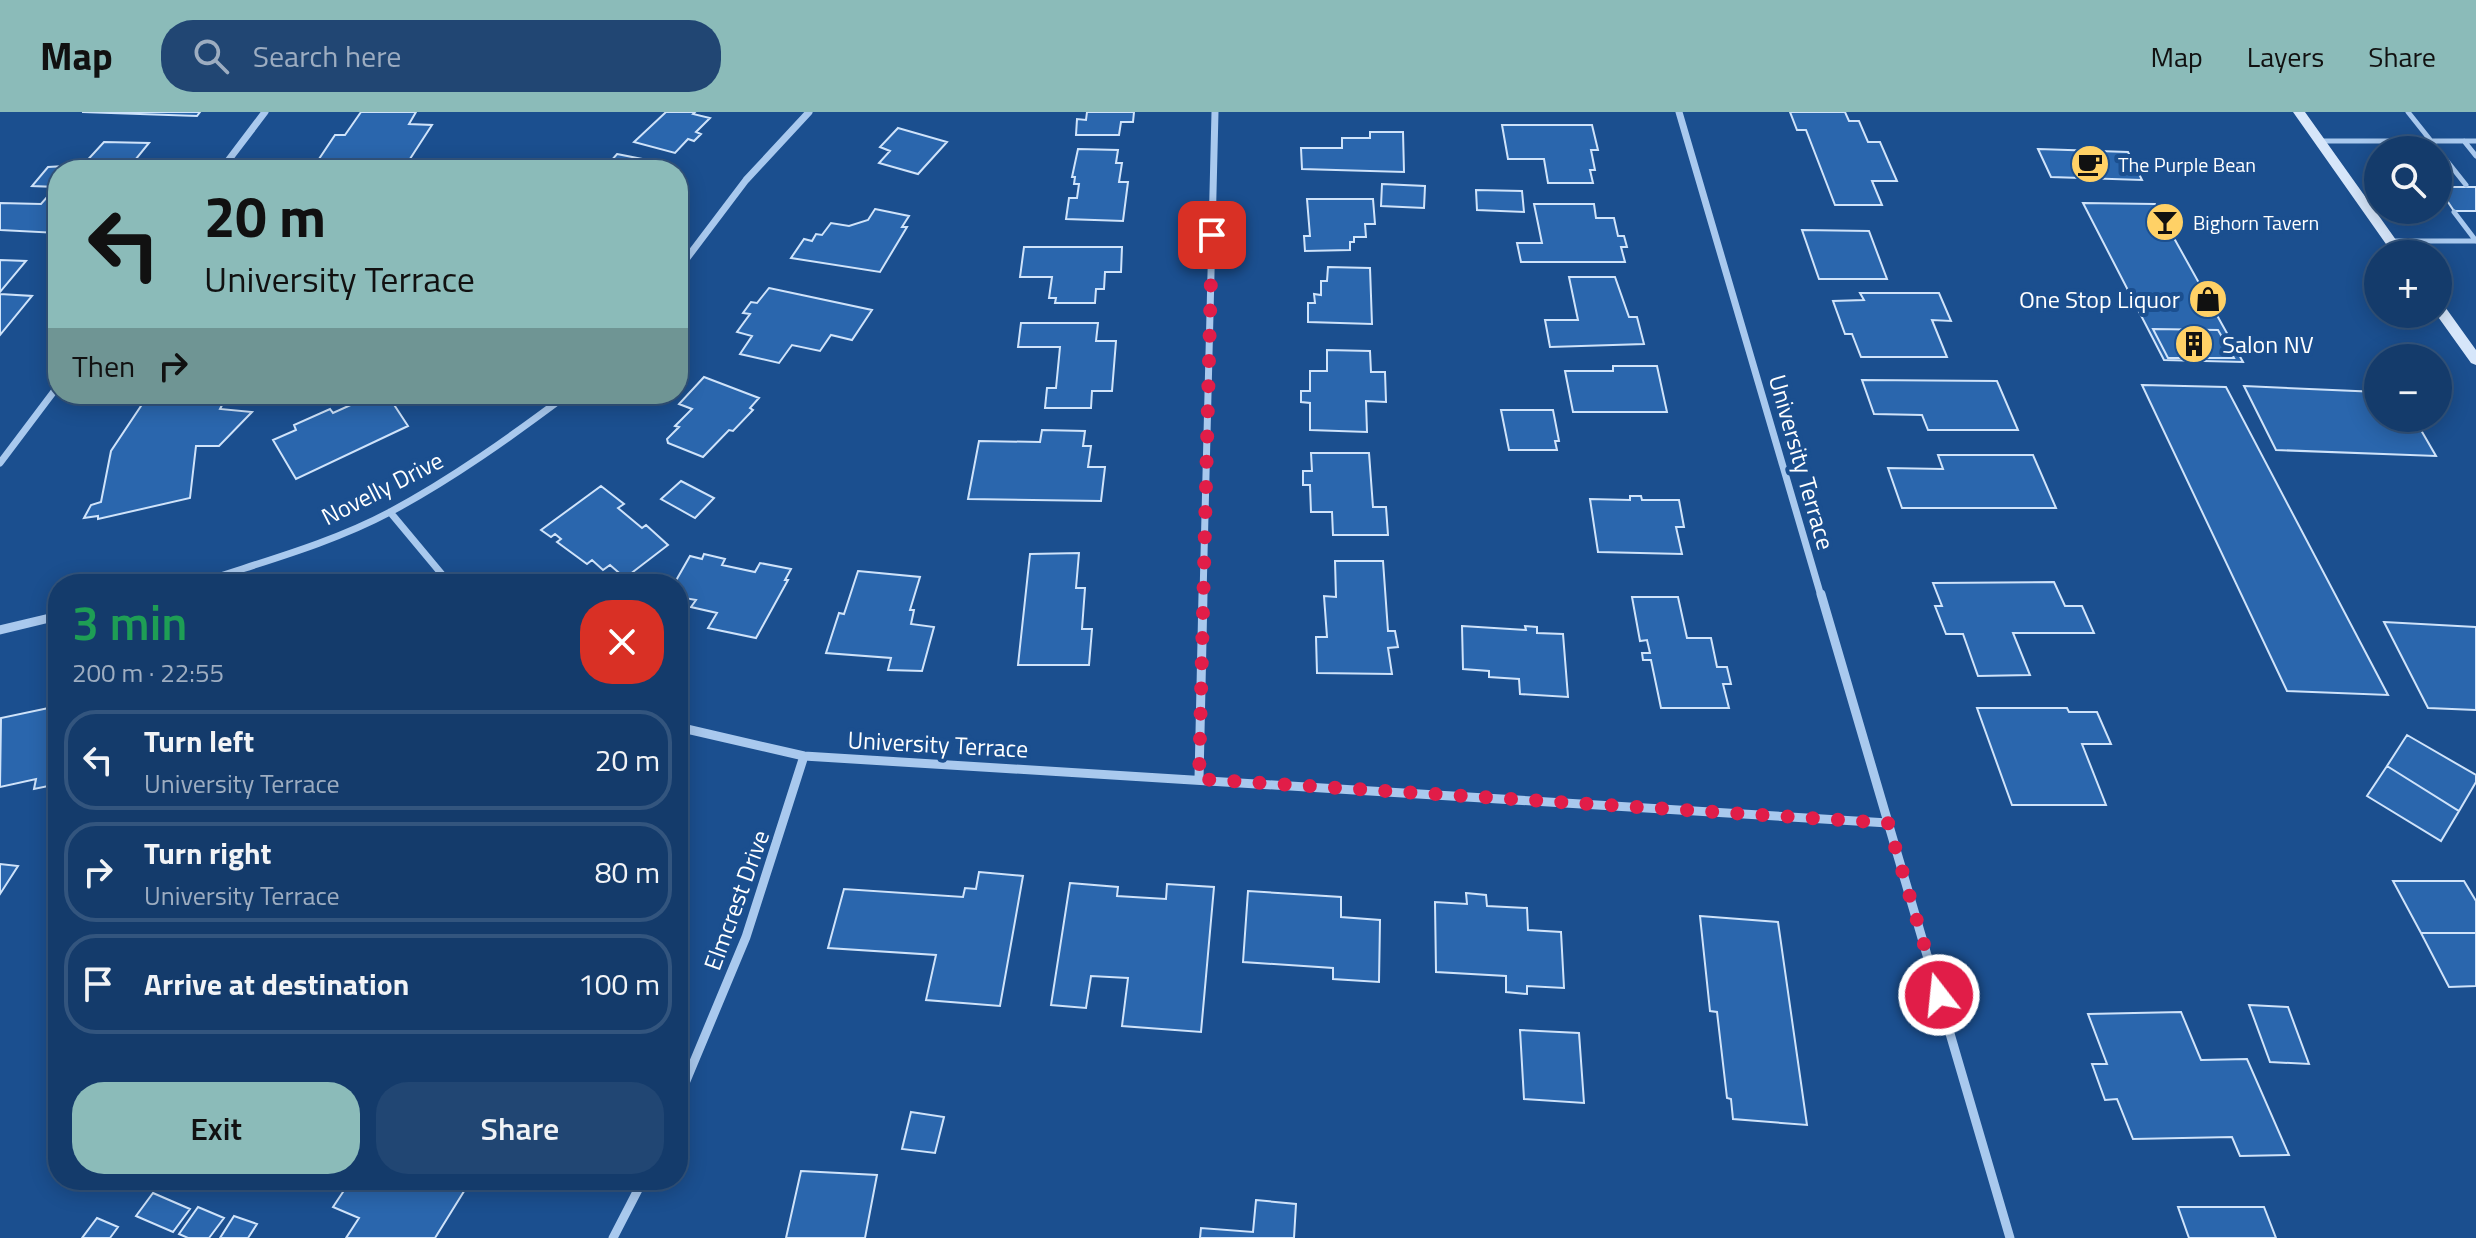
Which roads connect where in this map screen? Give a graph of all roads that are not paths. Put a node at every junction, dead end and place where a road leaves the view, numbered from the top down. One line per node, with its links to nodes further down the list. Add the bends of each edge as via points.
1 (265, 112): 14 (street)
2 (809, 112): 21 (street, via 746,180)
3 (1215, 112): 34 (street)
4 (1679, 112): 35 (street, University Terrace)
5 (2299, 112): 8 (main road)
6 (2408, 112): 7 (lane)
7 (2427, 136)
8 (2319, 141): 9 (lane); 18 (main road)
9 (2364, 141)
10 (2452, 141): 11 (lane)
11 (2464, 141): 12 (lane); 13 (lane)
12 (2476, 141)
13 (2476, 156)
14 (229, 160)
15 (2452, 167): 16 (lane)
16 (2466, 185)
17 (2454, 212): 20 (lane)
18 (2390, 240)
19 (2452, 241): 20 (lane)
20 (2476, 241)
21 (688, 257)
22 (2452, 327): 23 (main road)
23 (2476, 360)
24 (48, 399): 26 (street)
25 (554, 404): 27 (street, Novelly Drive)
26 (0, 463)
27 (390, 512): 28 (street, Novelly Drive); 29 (street)
28 (226, 574)
29 (442, 574)
30 (48, 618): 31 (street)
31 (0, 630)
32 (688, 729): 33 (street, University Terrace)
33 (804, 756): 34 (street, University Terrace); 36 (street, Elmcrest Drive, via 746,937)
34 (1199, 779): 35 (street, University Terrace)
35 (1888, 823): 39 (street, University Terrace)
36 (688, 1076)
37 (638, 1190): 38 (street)
38 (613, 1238)
39 (2010, 1238)

